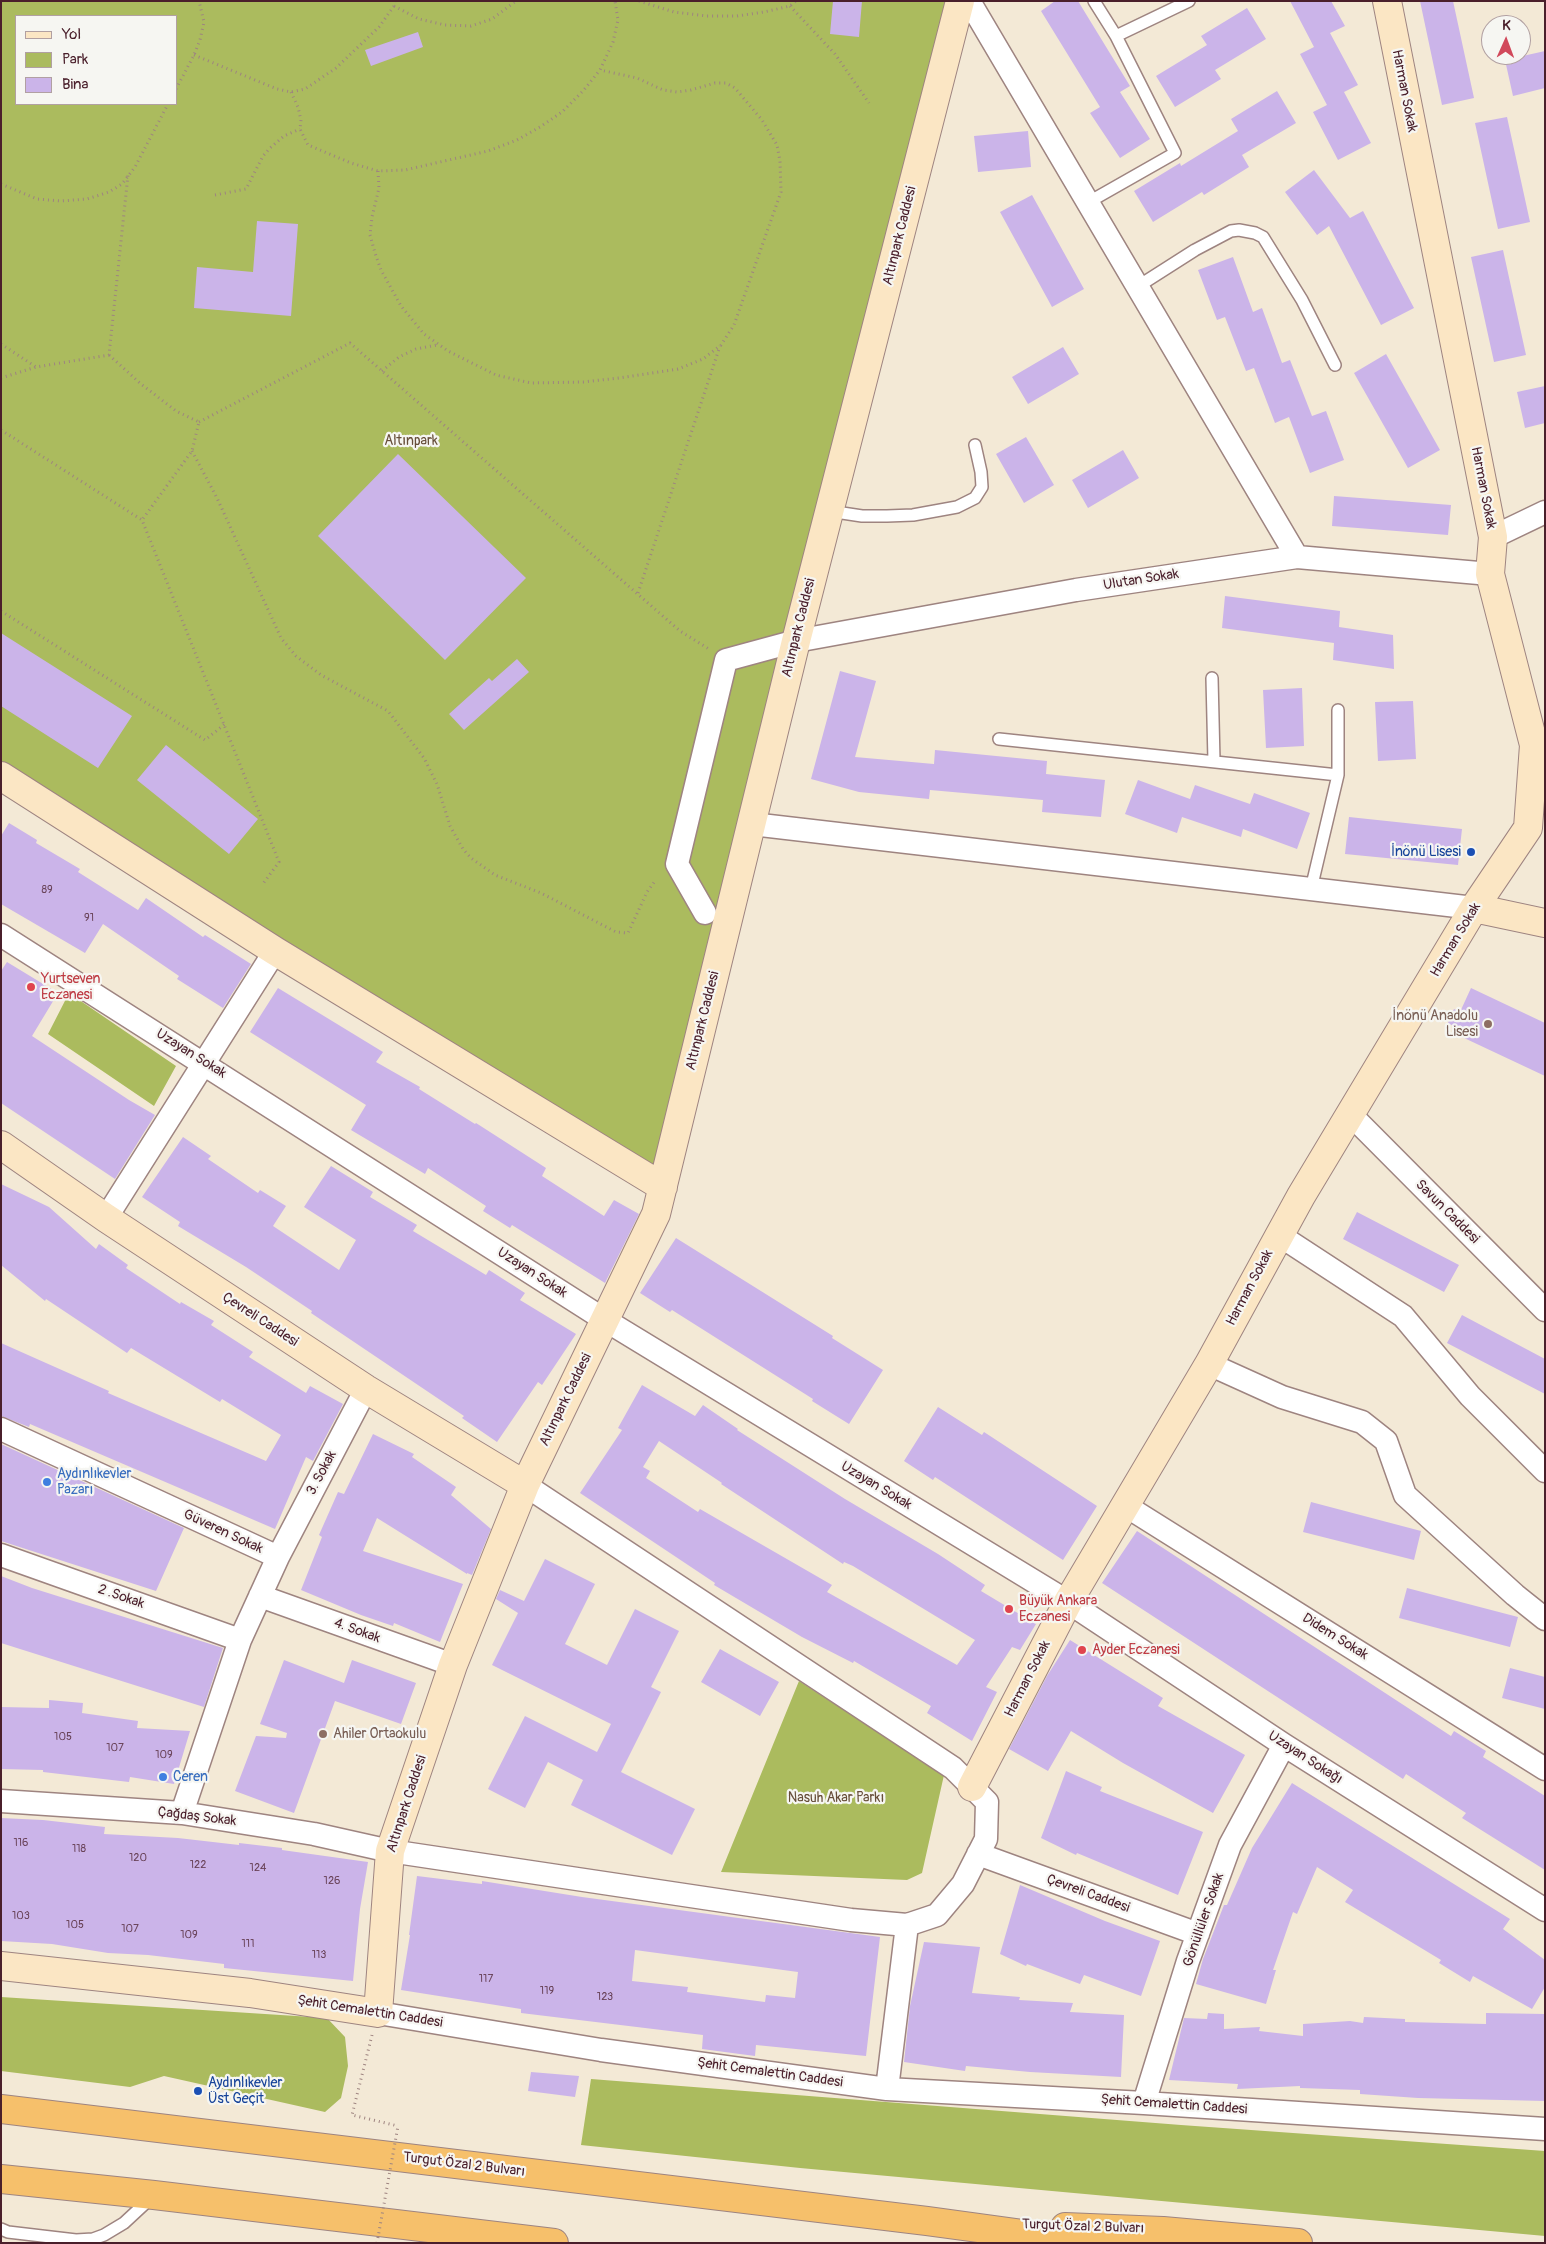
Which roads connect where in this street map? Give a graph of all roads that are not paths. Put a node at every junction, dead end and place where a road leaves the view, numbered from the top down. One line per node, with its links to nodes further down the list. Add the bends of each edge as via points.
1 (960, 1): 11 (street, Altınpark Caddesi)
2 (969, 1): 7 (street)
3 (1094, 1): 6 (lane)
4 (1189, 1): 6 (lane)
5 (1387, 1): 13 (street, Harman Sokak)
6 (1116, 36): 7 (lane, via 1175,153)
7 (1088, 203): 8 (street)
8 (1137, 287): 9 (lane, via 1231,231 1255,233 1263,237 1302,300); 14 (street)
9 (1336, 365)
10 (975, 445): 11 (lane, via 982,487 975,498 957,507 887,516)
11 (829, 511): 16 (street, Altınpark Caddesi)
12 (1545, 512): 13 (street)
13 (1493, 537): 15 (street, Harman Sokak)
14 (1297, 557): 15 (street, Ulutan Sokak); 16 (street, Ulutan Sokak, via 1076,590)
15 (1490, 574): 25 (street, Harman Sokak, via 1534,745 1528,828)
16 (796, 641): 23 (street, Altınpark Caddesi); 26 (street, Ulutan Sokak, via 726,660 677,864)
17 (1212, 678): 20 (lane)
18 (1338, 710): 22 (lane)
19 (999, 739): 20 (lane)
20 (1214, 761): 22 (lane)
21 (1, 776): 29 (street)
22 (1338, 776): 24 (lane)
23 (752, 824): 24 (street); 33 (street, Altınpark Caddesi)
24 (1311, 889): 25 (street)
25 (1474, 908): 27 (street); 31 (street, Harman Sokak)
26 (705, 914)
27 (1545, 923)
28 (1, 935): 30 (street, Uzayan Sokak)
29 (275, 950): 30 (street); 33 (street)
30 (205, 1063): 34 (street); 37 (street, Uzayan Sokak)
31 (1350, 1114): 35 (street, Harman Sokak); 36 (street, Savun Caddesi)
32 (1, 1146): 34 (street, Çevreli Caddesi)
33 (662, 1187): 37 (street, Altınpark Caddesi, via 656,1214)
34 (106, 1218): 39 (street, Çevreli Caddesi)
35 (1279, 1234): 38 (street, Harman Sokak); 41 (street, via 1403,1316 1470,1396)
36 (1545, 1310)
37 (605, 1320): 42 (street, Altınpark Caddesi); 47 (street, Uzayan Sokak)
38 (1209, 1364): 43 (street, Harman Sokak); 48 (street, via 1282,1397 1362,1422 1386,1441 1405,1495)
39 (366, 1389): 42 (street, Çevreli Caddesi); 45 (street, 3. Sokak)
40 (1, 1429): 45 (street, Güveren Sokak)
41 (1545, 1471)
42 (525, 1485): 50 (street, Altınpark Caddesi); 53 (street, via 953,1768)
43 (1126, 1506): 47 (street, Harman Sokak); 52 (street, Didem Sokak)
44 (1, 1555): 49 (street, 2 .Sokak)
45 (278, 1557): 46 (street, Güveren Sokak)
46 (260, 1596): 49 (street, Güveren Sokak); 50 (street, 4. Sokak)
47 (1068, 1602): 51 (street, Uzayan Sokağı); 53 (street, Harman Sokak)
48 (1545, 1619)
49 (240, 1640): 55 (street, Güveren Sokak)
50 (453, 1666): 56 (street, Altınpark Caddesi)
51 (1284, 1745): 58 (street, Uzayan Sokağı); 60 (street, Gönüllüler Sokak, via 1230,1845)
52 (1545, 1769)
53 (972, 1787): 57 (street, via 987,1802 986,1839)
54 (1, 1801): 55 (street, Çağdaş Sokak)
55 (182, 1813): 56 (street, Çağdaş Sokak, via 314,1834)
56 (390, 1851): 59 (street, Çağdaş Sokak, via 851,1920); 62 (street, Altınpark Caddesi)
57 (978, 1854): 59 (street, via 963,1884 937,1915); 60 (street, Çevreli Caddesi)
58 (1545, 1910)
59 (907, 1925): 63 (street)
60 (1198, 1934): 64 (street, Gönüllüler Sokak)
61 (1, 1966): 62 (street, Şehit Cemalettin Caddesi, via 250,1992)
62 (378, 2013): 63 (street, Şehit Cemalettin Caddesi, via 601,2050)
63 (887, 2089): 64 (street, Şehit Cemalettin Caddesi)
64 (1144, 2103): 66 (street, Şehit Cemalettin Caddesi)
65 (1, 2109): 69 (highway, Turgut Özal 2 Bulvarı)
66 (1545, 2129)
67 (1, 2179): 68 (highway)
68 (154, 2194): 70 (lane, via 124,2223 93,2239 76,2240); 71 (highway)
69 (927, 2221): 72 (highway, Turgut Özal 2 Bulvarı); 73 (highway, Turgut Özal 2 Bulvarı, via 1163,2231)
70 (1, 2229)
71 (554, 2243)
72 (1089, 2243)
73 (1298, 2243)

